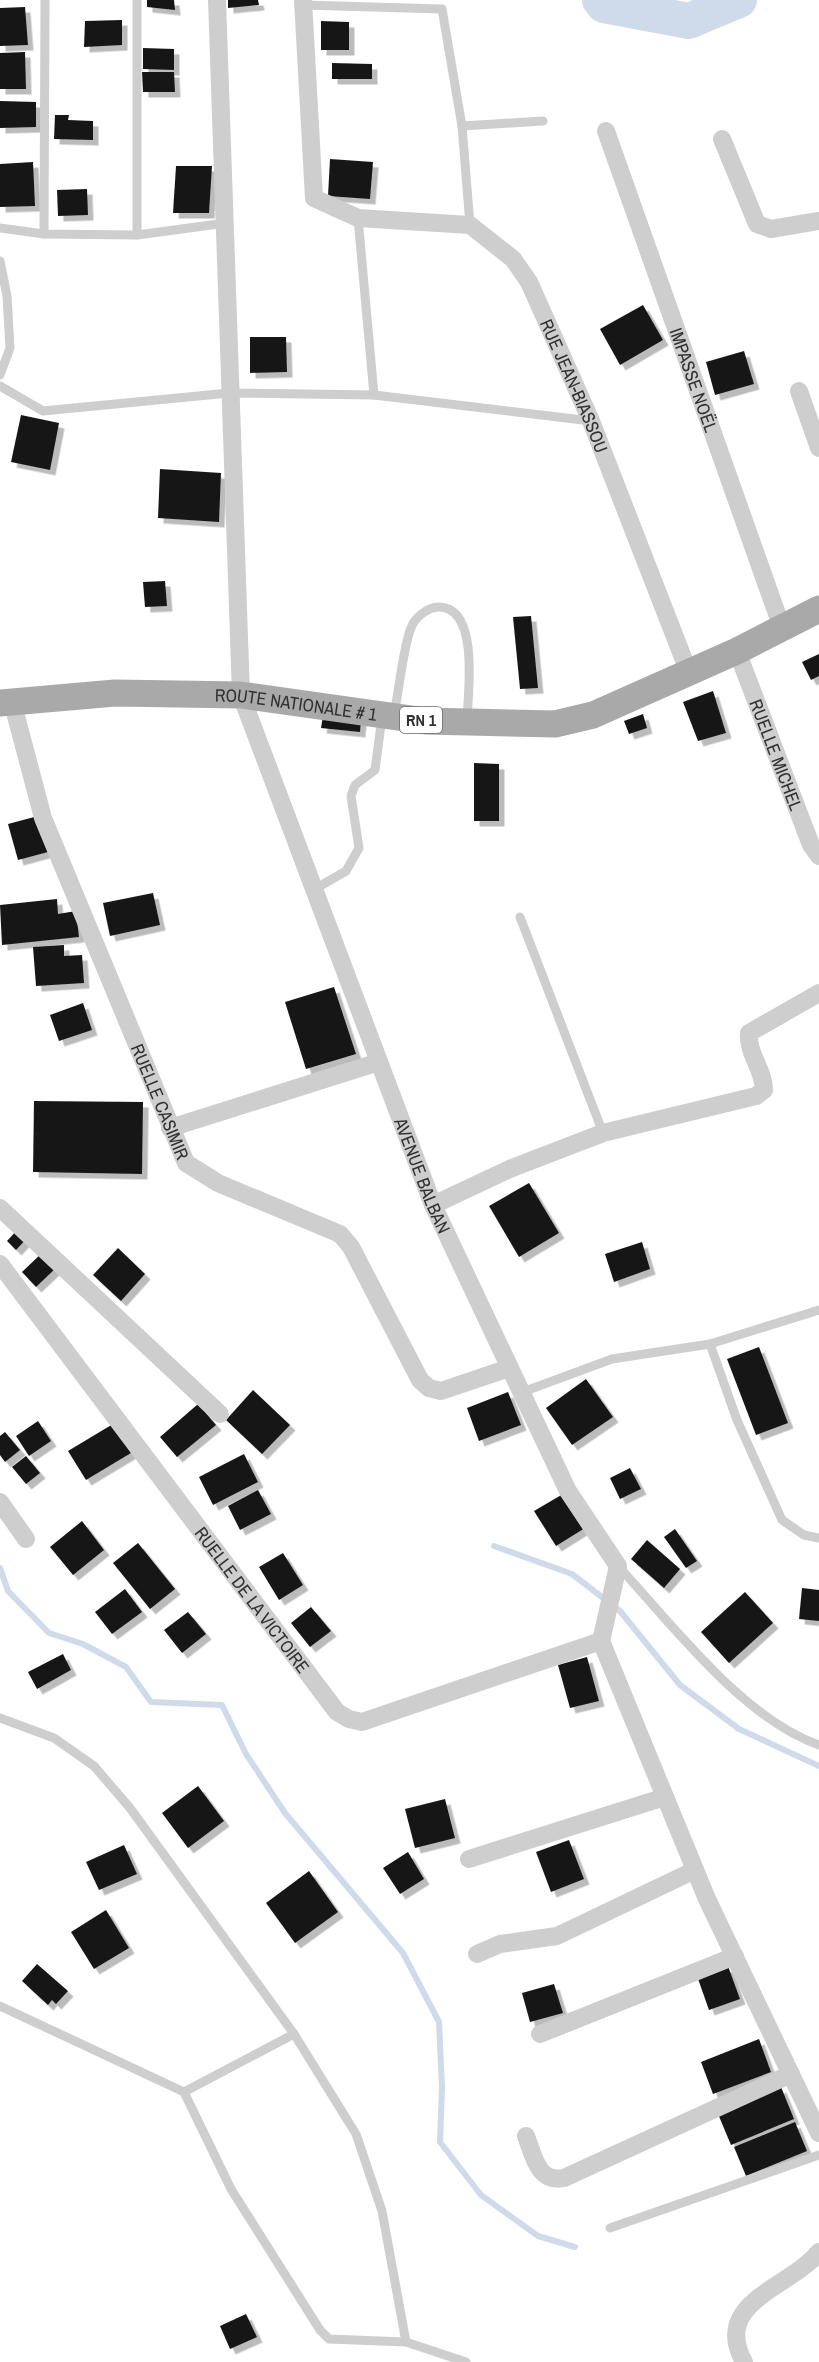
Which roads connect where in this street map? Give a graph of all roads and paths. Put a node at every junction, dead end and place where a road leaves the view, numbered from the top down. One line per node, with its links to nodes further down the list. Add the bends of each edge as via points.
1 (45, 0): 14 (lane)
2 (137, 0): 15 (lane)
3 (217, 0): 11 (street, AVENUE BALBAN)
4 (303, 3): 6 (lane, via 442,9); 9 (street, via 314,198)
5 (543, 121): 6 (lane)
6 (462, 126): 12 (lane)
7 (606, 131): 25 (street, IMPASSE NOËL)
8 (722, 139): 10 (street, via 757,224 771,229)
9 (358, 218): 12 (street); 21 (lane)
10 (819, 221)
11 (226, 222): 15 (lane); 20 (street, AVENUE BALBAN)
12 (470, 225): 22 (street, RUE JEAN-BIASSOU, via 513,260 529,282)
13 (0, 228): 14 (lane)
14 (44, 234): 15 (lane)
15 (137, 235)
16 (0, 261): 17 (lane, via 10,348)
17 (0, 375)
18 (0, 386): 20 (lane, via 43,411)
19 (800, 391): 23 (street)
20 (229, 393): 21 (lane); 28 (street, AVENUE BALBAN)
21 (374, 395): 22 (lane)
22 (591, 421): 27 (street, RUE JEAN-BIASSOU)
23 (819, 448)
24 (819, 609): 25 (main road, ROUTE NATIONALE # 1 / RN 1)
25 (782, 628): 26 (main road, ROUTE NATIONALE # 1 / RN 1)
26 (737, 651): 27 (main road, ROUTE NATIONALE # 1 / RN 1); 32 (street, RUELLE MICHEL, via 811,845)
27 (689, 673): 31 (main road, ROUTE NATIONALE # 1 / RN 1, via 593,716 555,724)
28 (241, 695): 29 (main road, ROUTE NATIONALE # 1 / RN 1, via 115,693); 30 (main road, ROUTE NATIONALE # 1 / RN 1); 33 (street, AVENUE BALBAN)
29 (6, 702): 37 (street, RUELLE CASIMIR, via 43,818)
30 (388, 716): 31 (main road, ROUTE NATIONALE # 1 / RN 1); 31 (lane, via 411,628 424,611 444,607 456,613 468,638); 33 (lane, via 375,770 355,785 351,796 359,848 346,871)
31 (467, 722)
32 (819, 856)
33 (315, 889): 36 (street, AVENUE BALBAN)
34 (520, 917): 38 (lane)
35 (819, 993): 38 (street, via 750,1033 748,1043 764,1082 764,1090 756,1096)
36 (379, 1062): 37 (street); 39 (street, AVENUE BALBAN)
37 (170, 1128): 44 (street, RUELLE CASIMIR, via 186,1163 201,1174 340,1234 351,1247 420,1380 429,1388 441,1391)
38 (603, 1133): 39 (street, via 512,1168)
39 (433, 1205): 44 (street, AVENUE BALBAN)
40 (0, 1209): 46 (street)
41 (0, 1264): 51 (street, RUELLE DE LA VICTOIRE, via 337,1712 362,1722)
42 (819, 1310): 43 (lane)
43 (710, 1344): 45 (lane, via 612,1359); 48 (lane, via 737,1420 782,1520 804,1535)
44 (509, 1368): 45 (street, AVENUE BALBAN)
45 (520, 1392): 50 (street, AVENUE BALBAN, via 568,1491)
46 (220, 1414)
47 (0, 1502): 49 (street)
48 (819, 1538)
49 (26, 1539)
50 (618, 1566): 51 (street); 53 (lane, via 734,1691 780,1725)
51 (601, 1641): 54 (street)
52 (0, 1718): 60 (lane, via 54,1738 94,1766 130,1808)
53 (819, 1744)
54 (665, 1797): 55 (street); 56 (street)
55 (469, 1859)
56 (695, 1870): 57 (street, via 557,1936 500,1944); 58 (street)
57 (477, 1954)
58 (735, 1956): 61 (street); 62 (street)
59 (0, 2006): 63 (lane)
60 (294, 2034): 63 (lane); 69 (lane, via 356,2134 382,2211)
61 (540, 2034)
62 (791, 2074): 64 (street); 65 (street, via 564,2178 552,2180 544,2176)
63 (184, 2092): 69 (lane, via 231,2189 320,2330 329,2339 342,2342)
64 (819, 2133)
65 (526, 2136)
66 (819, 2155): 67 (lane)
67 (610, 2228)
68 (819, 2252): 71 (street, via 741,2315 735,2329)
69 (406, 2342): 70 (lane)
70 (466, 2362)
71 (744, 2362)

